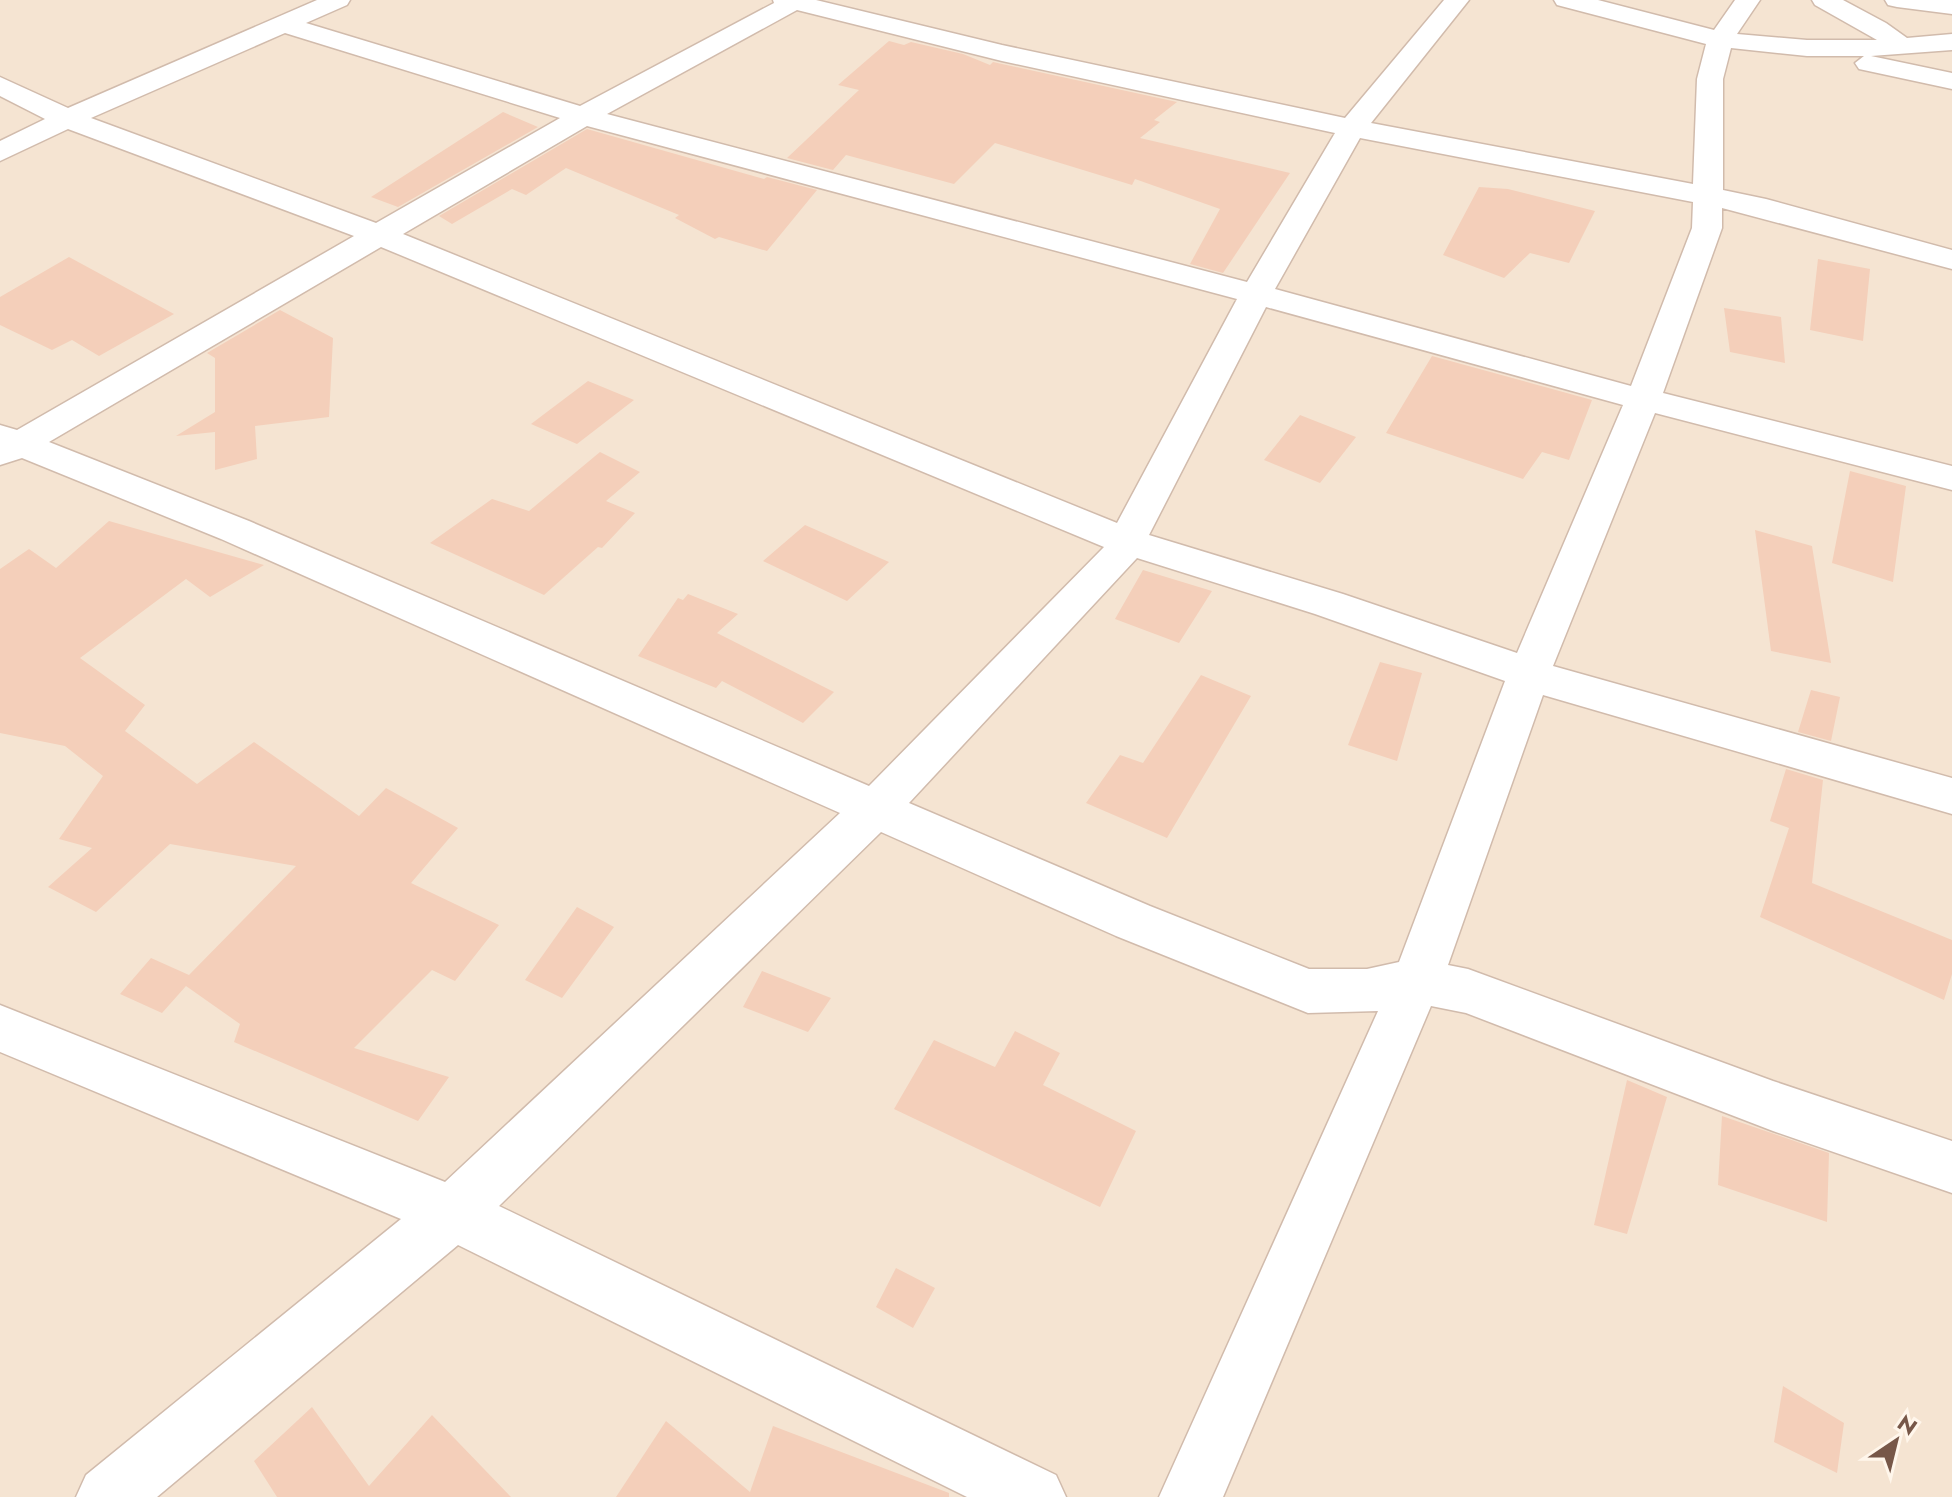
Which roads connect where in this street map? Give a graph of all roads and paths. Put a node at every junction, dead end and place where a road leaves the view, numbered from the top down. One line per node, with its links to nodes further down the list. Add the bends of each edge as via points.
1 (338, 0): 9 (street)
2 (1457, 0): 18 (street)
3 (1566, 0): 10 (street)
4 (1748, 0): 10 (street)
5 (1824, 0): 12 (street)
6 (1897, 0): 8 (street)
7 (792, 1): 16 (street); 18 (street, via 1002,53)
8 (1952, 7)
9 (283, 24): 16 (street); 17 (street)
10 (1720, 39): 13 (street); 20 (street, via 1710,79)
11 (1952, 42): 12 (street)
12 (1903, 47): 13 (street)
13 (1803, 50): 14 (street)
14 (1952, 81)
15 (0, 85): 17 (street)
16 (583, 116): 21 (street); 23 (street)
17 (67, 119): 19 (street); 21 (street)
18 (1352, 128): 20 (street); 23 (street)
19 (0, 152)
20 (1708, 195): 22 (street); 24 (street, via 1707,228)
21 (377, 234): 25 (street); 27 (street)
22 (1952, 260)
23 (1256, 294): 24 (street); 27 (street)
24 (1643, 400): 26 (street); 28 (street)
25 (6, 445): 30 (street, via 235,530)
26 (1952, 478)
27 (1125, 541): 28 (street); 30 (street, via 1118,557)
28 (1529, 674): 29 (street); 31 (street)
29 (1952, 796)
30 (875, 809): 31 (street, via 1308,991 1367,991); 34 (street)
31 (1417, 981): 33 (street, via 1468,991); 37 (street)
32 (0, 1028): 34 (street)
33 (1952, 1167)
34 (453, 1213): 35 (street); 36 (street)
35 (108, 1497)
36 (1034, 1497)
37 (1191, 1497)

